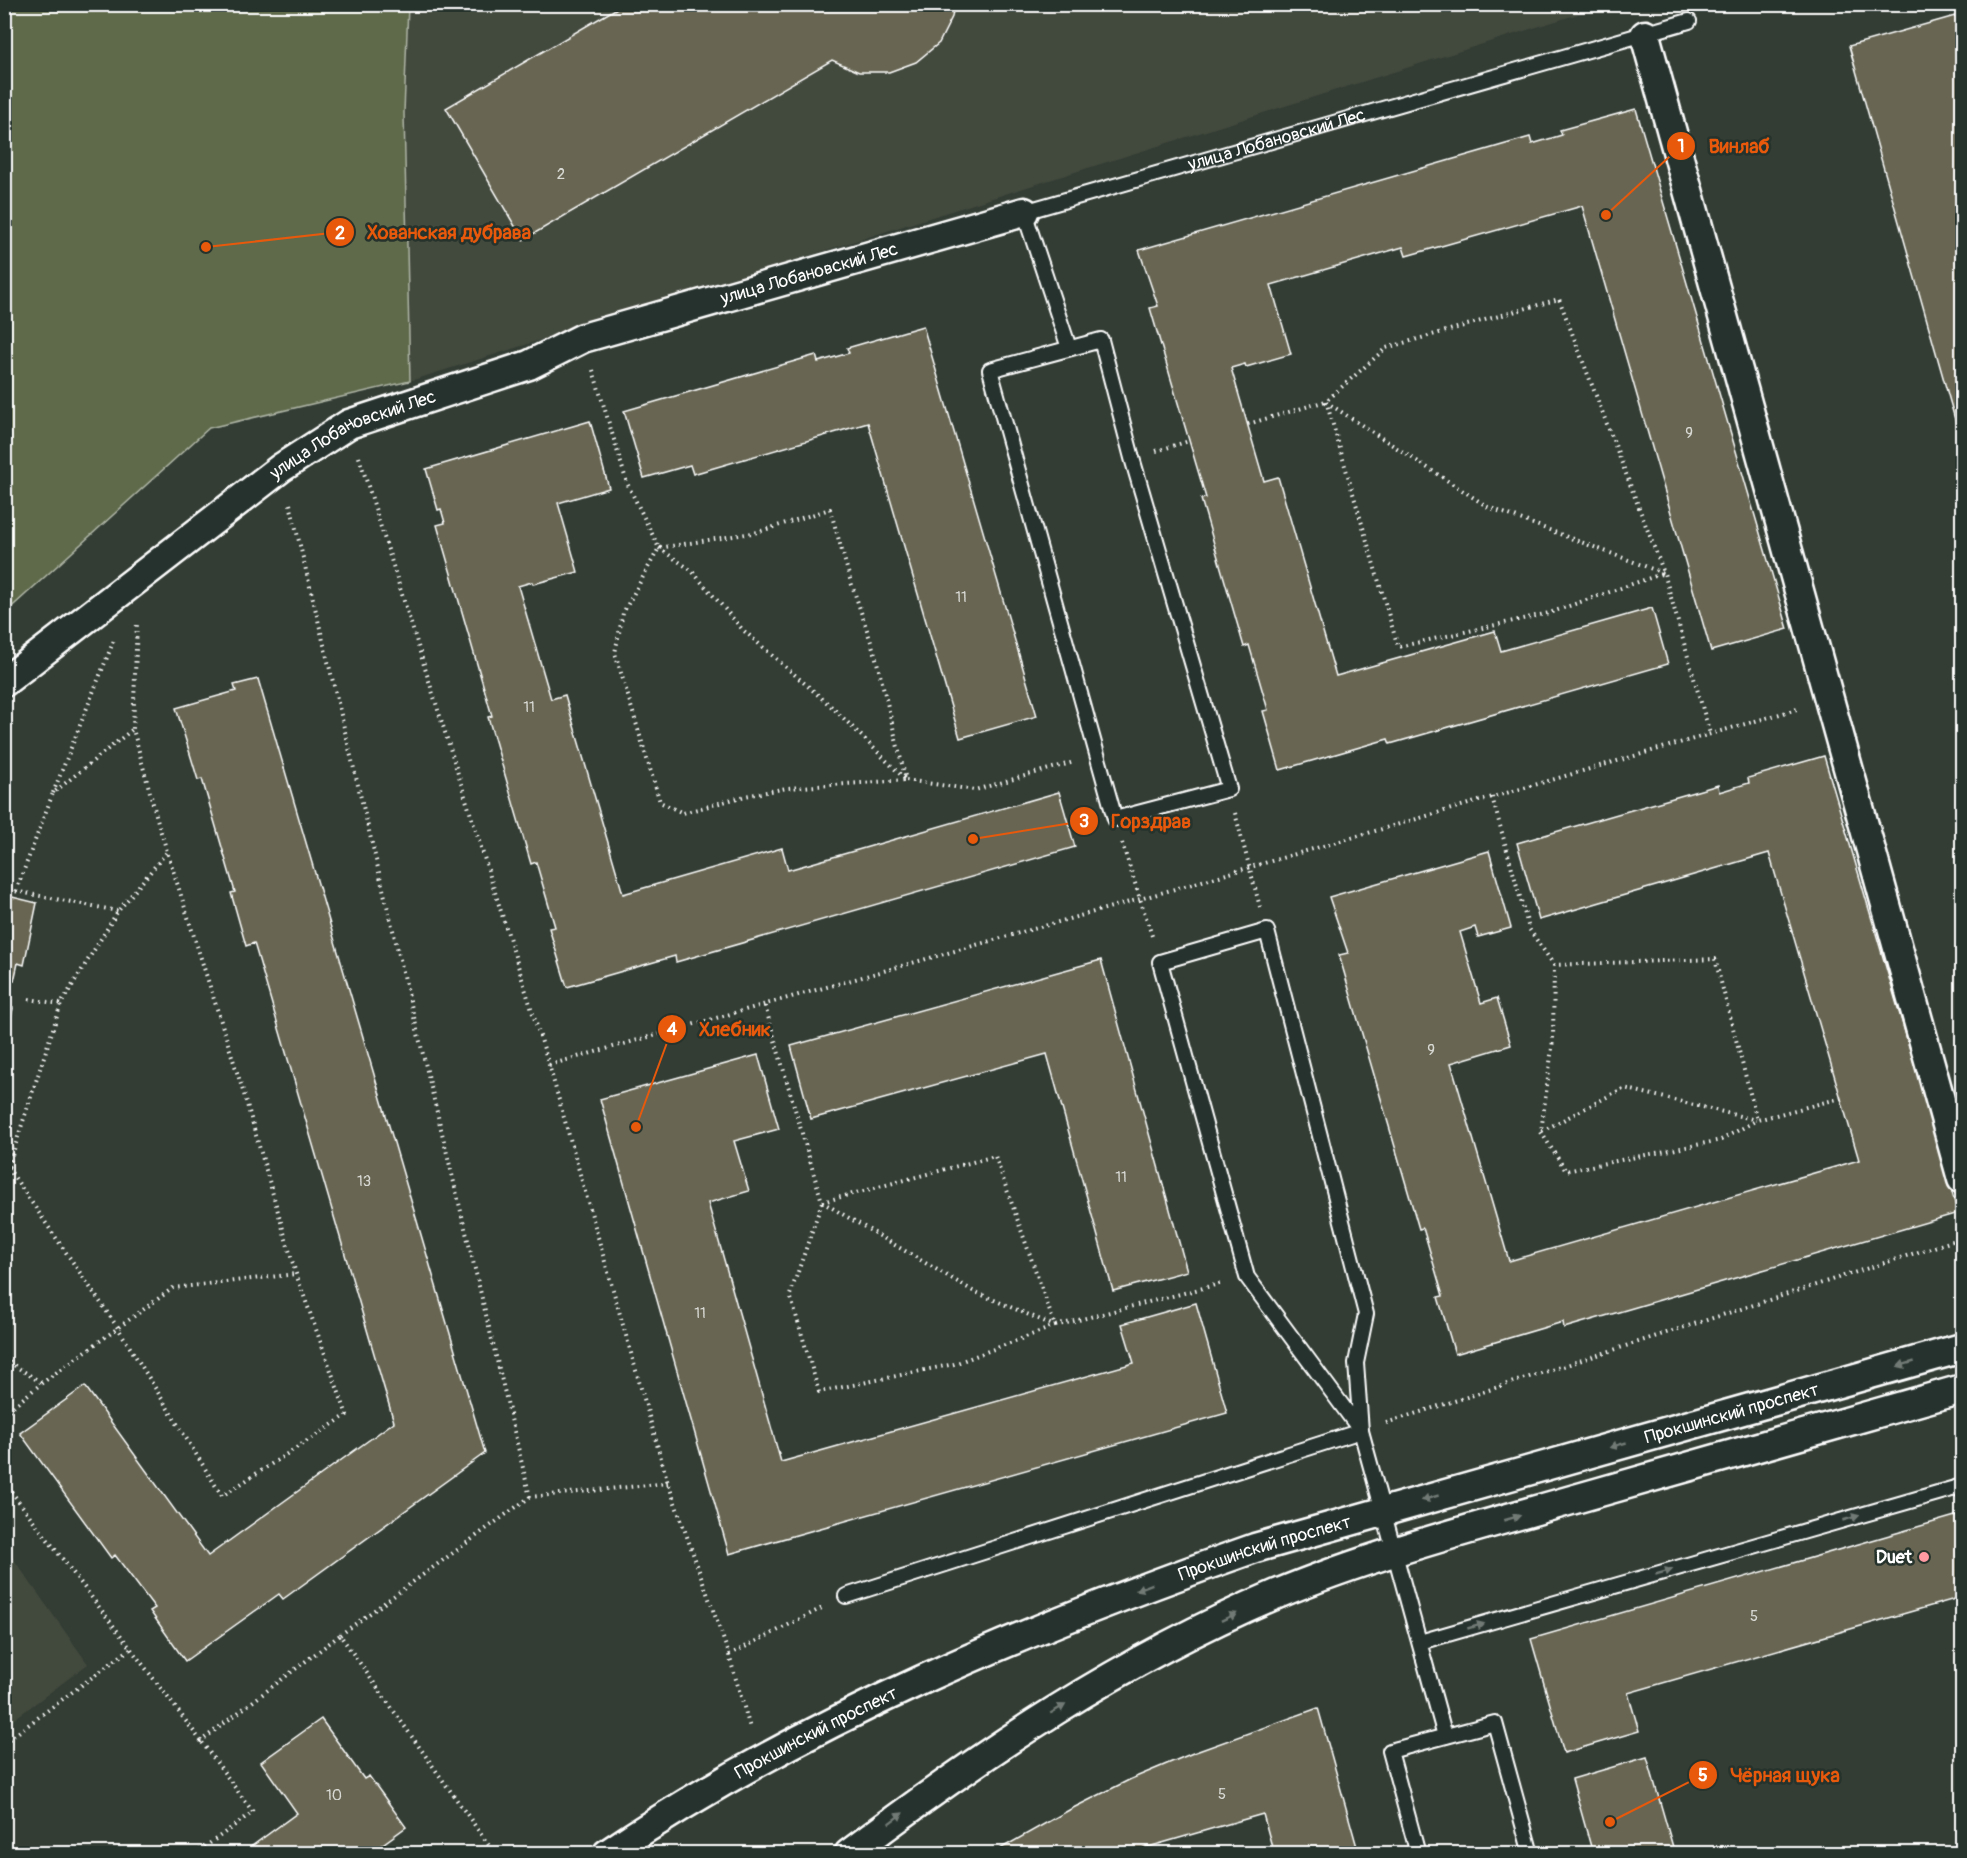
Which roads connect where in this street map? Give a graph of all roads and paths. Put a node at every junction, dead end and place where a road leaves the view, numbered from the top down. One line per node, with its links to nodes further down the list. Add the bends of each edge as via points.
1 (1689, 21): 2 (lane, улица Лобановский Лес)
2 (1645, 35): 3 (lane, улица Лобановский Лес); 43 (street)
3 (1024, 212): 4 (street, улица Лобановский Лес); 5 (lane)
4 (583, 338): 7 (street, улица Лобановский Лес, via 529,365); 12 (path, via 627,483)
5 (1069, 348): 10 (lane, via 1101,340); 20 (lane, via 990,370)
6 (1326, 401): 8 (path); 13 (path, via 1488,507); 13 (path, via 1398,647 1549,613); 13 (path, via 1386,348 1559,299)
7 (349, 424): 11 (street, улица Лобановский Лес); 38 (path)
8 (1248, 424)
9 (1189, 441): 10 (path)
10 (1132, 458): 22 (lane)
11 (281, 468): 14 (street, улица Лобановский Лес); 59 (path)
12 (659, 548): 21 (path, via 691,570 743,630 832,707); 21 (path, via 758,532 830,509 875,654); 21 (path, via 623,613 615,652 660,802 683,813 787,788)
13 (1664, 573): 19 (path)
14 (138, 578): 16 (street, улица Лобановский Лес); 18 (path)
15 (117, 632): 23 (path)
16 (4, 681)
17 (1808, 706): 19 (path)
18 (133, 729): 23 (path); 26 (path)
19 (1710, 734): 24 (path)
20 (1097, 755): 21 (path, via 975,790); 25 (lane)
21 (906, 780)
22 (1229, 789): 25 (lane); 27 (path)
23 (53, 793): 29 (path)
24 (1492, 797): 27 (path); 34 (path, via 1529,928)
25 (1115, 819): 30 (path)
26 (166, 853): 31 (path); 46 (path, via 244,1094)
27 (1249, 867): 30 (path); 32 (path)
28 (4, 889): 29 (path)
29 (16, 891): 31 (path)
30 (1140, 899): 33 (path); 37 (path)
31 (118, 911): 36 (path)
32 (1267, 931): 33 (lane); 55 (lane, via 1366,1314 1356,1363)
33 (1160, 962): 47 (lane)
34 (1554, 965): 40 (path, via 1715,959); 41 (path, via 1553,1040)
35 (29, 999): 36 (path)
36 (61, 1004): 42 (path)
37 (765, 1006): 38 (path); 44 (path)
38 (549, 1065): 57 (path)
39 (1841, 1098): 40 (path)
40 (1757, 1120): 41 (path, via 1624,1088); 41 (path, via 1721,1140 1566,1171)
41 (1541, 1132)
42 (6, 1169): 49 (path)
43 (1962, 1179)
44 (822, 1202): 48 (path, via 973,1291); 48 (path, via 995,1156); 48 (path, via 790,1295 819,1392 954,1364)
45 (1962, 1238): 55 (path)
46 (296, 1274): 49 (path, via 173,1288); 49 (path, via 347,1415 222,1496)
47 (1247, 1277): 48 (path); 55 (lane)
48 (1054, 1326)
49 (118, 1328): 52 (path)
50 (1962, 1348): 60 (street, Прокшинский проспект, one-way to 60)
51 (4, 1359): 52 (path)
52 (42, 1383): 54 (path)
53 (1962, 1389): 61 (street, one-way to 53)
54 (4, 1414)
55 (1361, 1431): 60 (lane); 62 (lane)
56 (4, 1482): 65 (path)
57 (668, 1483): 59 (path); 66 (path)
58 (1962, 1486): 64 (lane, one-way to 58)
59 (530, 1497): 63 (path)
60 (1383, 1512): 61 (lane); 70 (street, Прокшинский проспект, one-way to 70, via 1255,1548 1103,1604 950,1667)
61 (1394, 1552): 64 (lane); 74 (street, one-way to 61, via 947,1780 1104,1682 1275,1595)
62 (846, 1596): 66 (path)
63 (340, 1635): 68 (path); 72 (path)
64 (1420, 1642): 67 (lane)
65 (130, 1649): 68 (path); 69 (path)
66 (729, 1655): 70 (path)
67 (1445, 1736): 75 (lane, via 1390,1751); 76 (lane, via 1495,1723)
68 (201, 1741): 71 (path, via 253,1812)
69 (4, 1743)
70 (759, 1761): 73 (street, Прокшинский проспект)
71 (195, 1854)
72 (495, 1854)
73 (607, 1854)
74 (849, 1854)
75 (1418, 1854)
76 (1531, 1854)

